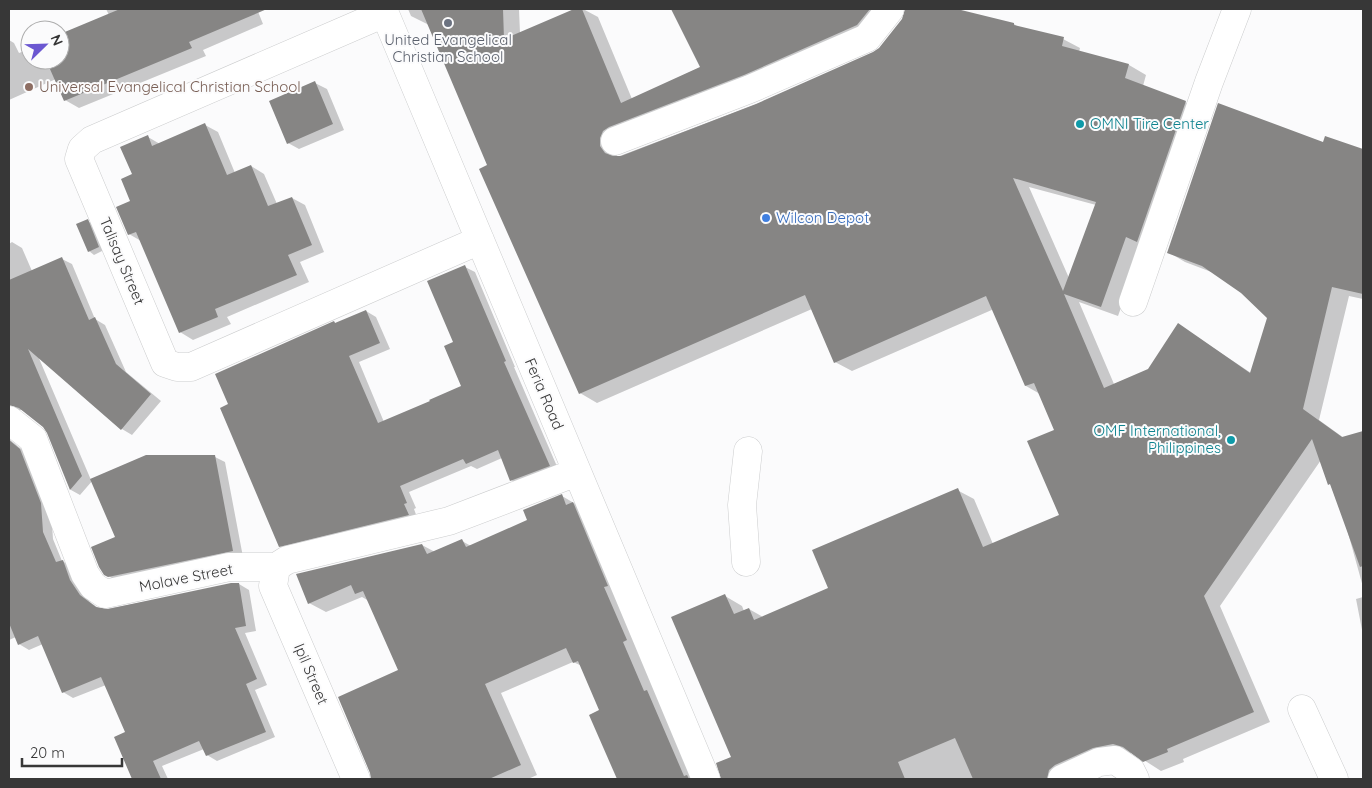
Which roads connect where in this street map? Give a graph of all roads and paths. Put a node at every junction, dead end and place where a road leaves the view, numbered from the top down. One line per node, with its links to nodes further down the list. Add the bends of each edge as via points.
1 (890, 9): 4 (street, via 867,38 750,89)
2 (1237, 9): 6 (street)
3 (384, 11): 5 (street, Feria Road); 5 (street, Talisay Street, via 92,140 82,149 79,159 165,363 177,368 191,367)
4 (615, 141)
5 (480, 240): 9 (street, Feria Road)
6 (1133, 302)
7 (9, 420): 11 (street, Molave Street, via 33,439 85,574 92,586 105,594 229,567)
8 (748, 451): 10 (street, via 742,505)
9 (577, 472): 11 (street, Molave Street, via 449,521 288,560); 14 (street, Feria Road)
10 (746, 562)
11 (276, 567): 13 (street, Ipil Street, via 273,586)
12 (1302, 709): 17 (street)
13 (356, 779)
14 (706, 779)
15 (1062, 779): 16 (street, via 1099,762 1115,760 1131,771)
16 (1135, 779)
17 (1334, 779)

